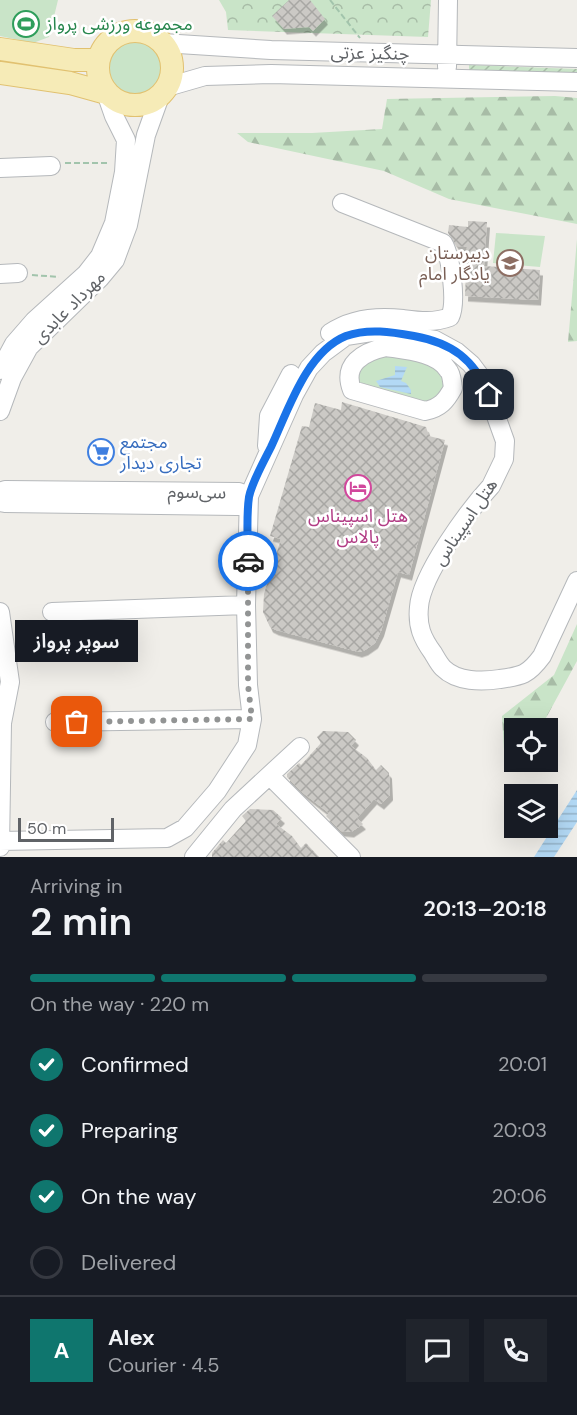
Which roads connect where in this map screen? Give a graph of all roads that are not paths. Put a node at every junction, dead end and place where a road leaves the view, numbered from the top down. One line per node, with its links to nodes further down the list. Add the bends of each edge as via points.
1 (448, 0): 4 (street)
2 (163, 43): 4 (street, چنگیز عزتی); 6 (main road, via 142,31 119,33 109,40); 10 (main road, via 172,64 172,76)
3 (0, 49): 6 (main road)
4 (447, 55): 5 (street, چنگیز عزتی); 8 (street)
5 (577, 58)
6 (98, 60): 11 (main road, via 97,72)
7 (0, 73): 11 (main road, via 70,83)
8 (447, 78): 9 (street, چنگیز عزتی); 10 (street, چنگیز عزتی, via 205,76)
9 (577, 82)
10 (164, 92): 11 (main road, via 138,105 127,105); 18 (street, مهرداد عابدی, via 146,135 128,225 115,260 29,347)
11 (106, 93): 17 (street, مهرداد عابدی, via 126,140 114,223 100,256 86,274 34,321 14,344)
12 (51, 166): 13 (street)
13 (0, 168)
14 (342, 203): 19 (street, via 443,243 452,277 453,311 450,317 435,322 358,319 322,338 299,362 269,416)
15 (390, 340): 16 (street, هتل اسپیناس); 16 (street, via 357,360 348,381 352,390 425,411 447,400 453,388 449,370); 19 (street, هتل اسپیناس, via 362,333 346,336 323,353 294,395)
16 (422, 346): 23 (street, هتل اسپیناس, via 447,345 471,364 483,380 505,441 504,459 491,486 436,560 419,603 422,638 444,669 468,680 524,675 542,656)
17 (0, 370)
18 (0, 411)
19 (266, 457): 21 (street, هتل اسپیناس)
20 (0, 492): 21 (street, سی‌سوم, via 238,492)
21 (249, 496): 22 (street, سی‌سوم, via 237,506); 24 (street)
22 (0, 502)
23 (577, 581)
24 (246, 605): 26 (street); 28 (street)
25 (0, 612): 27 (street, via 10,682)
26 (52, 612)
27 (1, 719): 32 (street)
28 (252, 719): 29 (street); 32 (street, via 247,745 217,790 185,828 167,838)
29 (55, 722)
30 (300, 747): 31 (street)
31 (270, 776): 34 (street, via 232,809); 35 (street)
32 (0, 841): 33 (street)
33 (0, 847)
34 (194, 857)
35 (351, 857)

